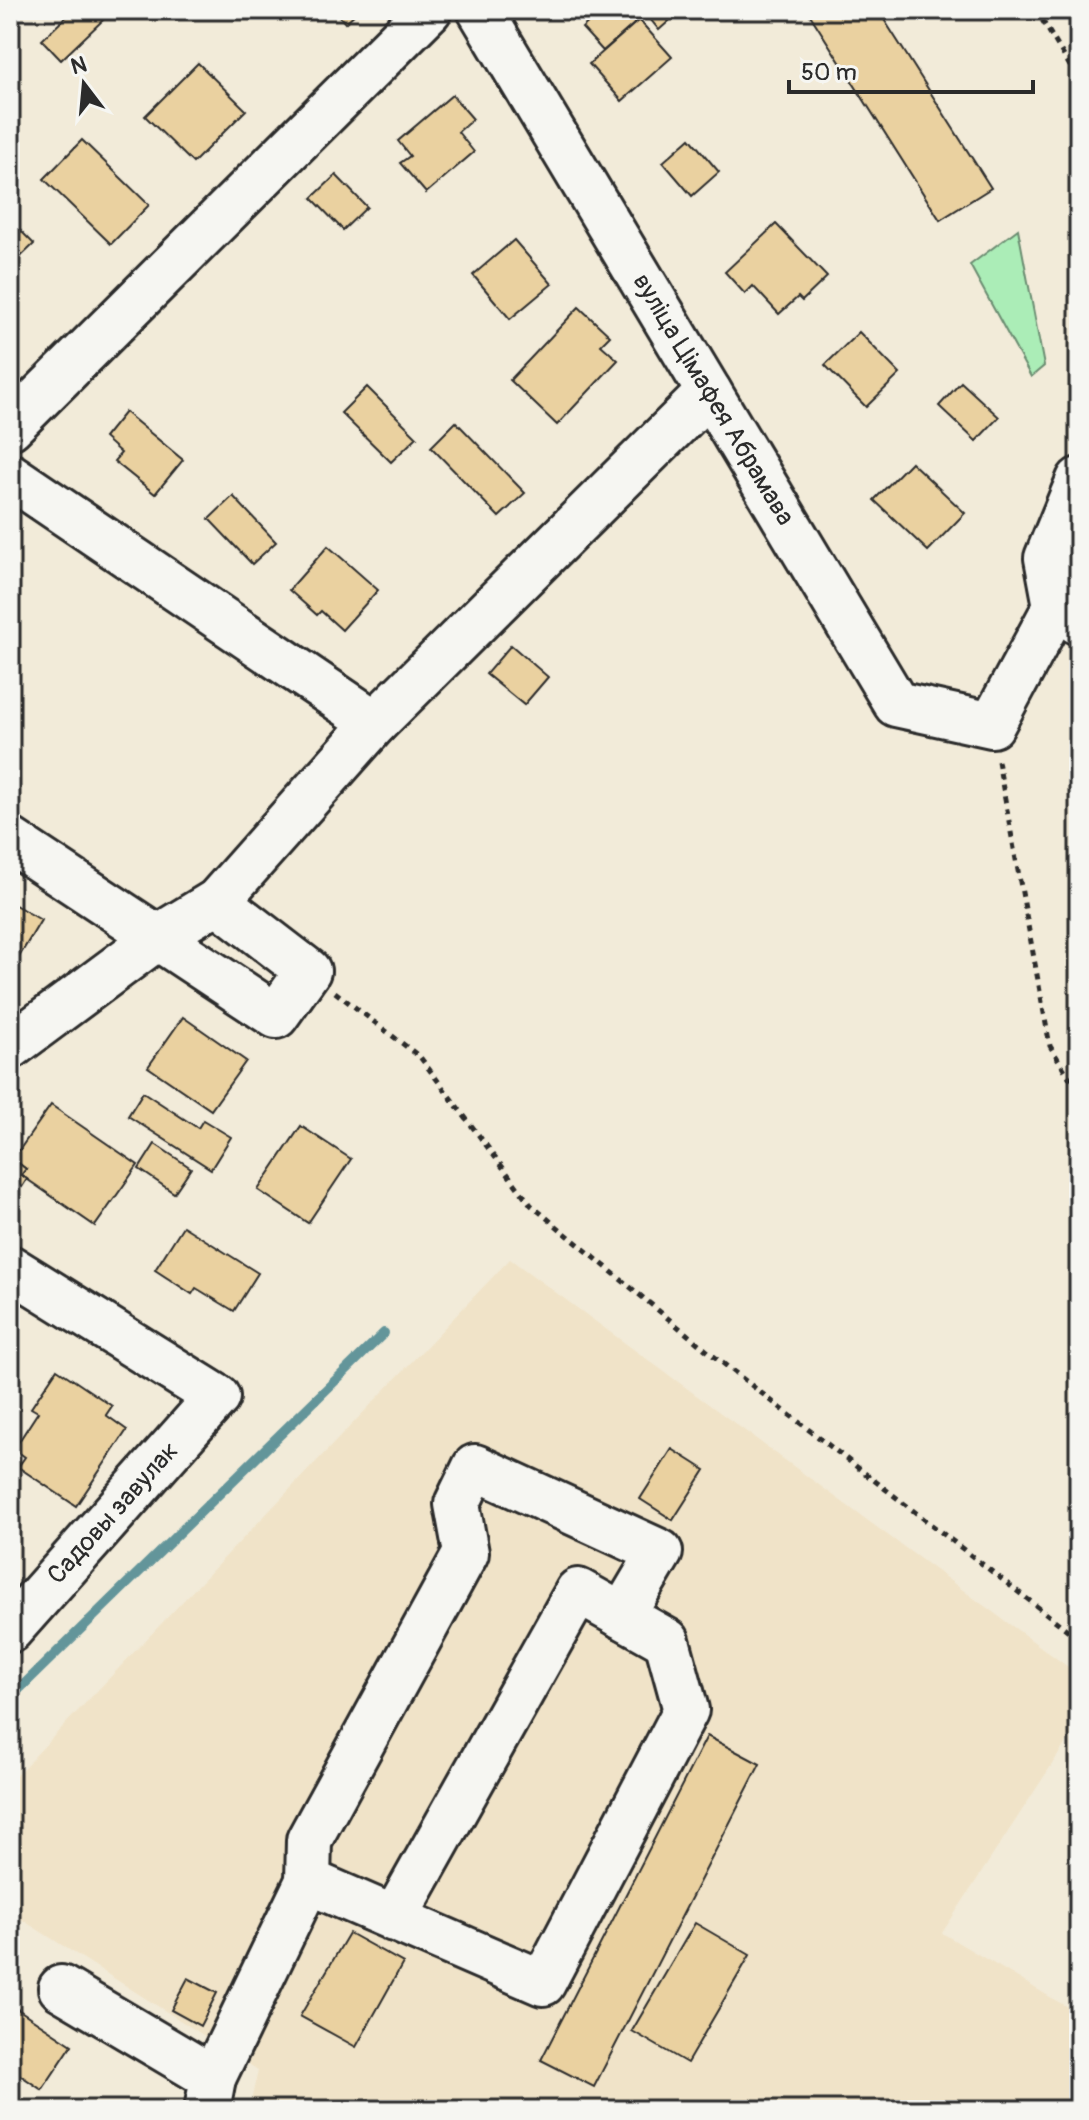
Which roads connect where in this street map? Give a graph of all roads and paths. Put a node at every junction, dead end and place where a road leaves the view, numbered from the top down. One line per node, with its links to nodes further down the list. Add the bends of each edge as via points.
1 (429, 10): 6 (street)
2 (480, 10): 5 (street, вуліца Цімафея Абрамава)
3 (1036, 10): 4 (path)
4 (1079, 81)
5 (709, 392): 10 (street); 11 (street, вуліца Цімафея Абрамава, via 896,704)
6 (10, 427)
7 (10, 476): 10 (street)
8 (1079, 480): 9 (street, via 1047,558)
9 (1068, 614): 11 (street)
10 (375, 723): 13 (street)
11 (992, 725): 17 (path, via 1050,1046)
12 (10, 840): 14 (street)
13 (217, 901): 14 (street); 15 (street)
14 (158, 937): 15 (street, via 276,1016); 16 (street)
15 (308, 971): 21 (path, via 420,1057 531,1205 711,1354)
16 (10, 1047)
17 (1079, 1093)
18 (10, 1268): 20 (street, Садовы завулак, via 217,1397)
19 (622, 1616): 22 (street, via 660,1552 475,1467 457,1504 466,1553 309,1840); 23 (street, via 578,1591); 23 (street, via 667,1641 686,1710 543,1983)
20 (10, 1630)
21 (1079, 1639)
22 (308, 1881): 23 (street); 25 (street)
23 (394, 1919)
24 (61, 1988): 25 (street)
25 (210, 2094)

